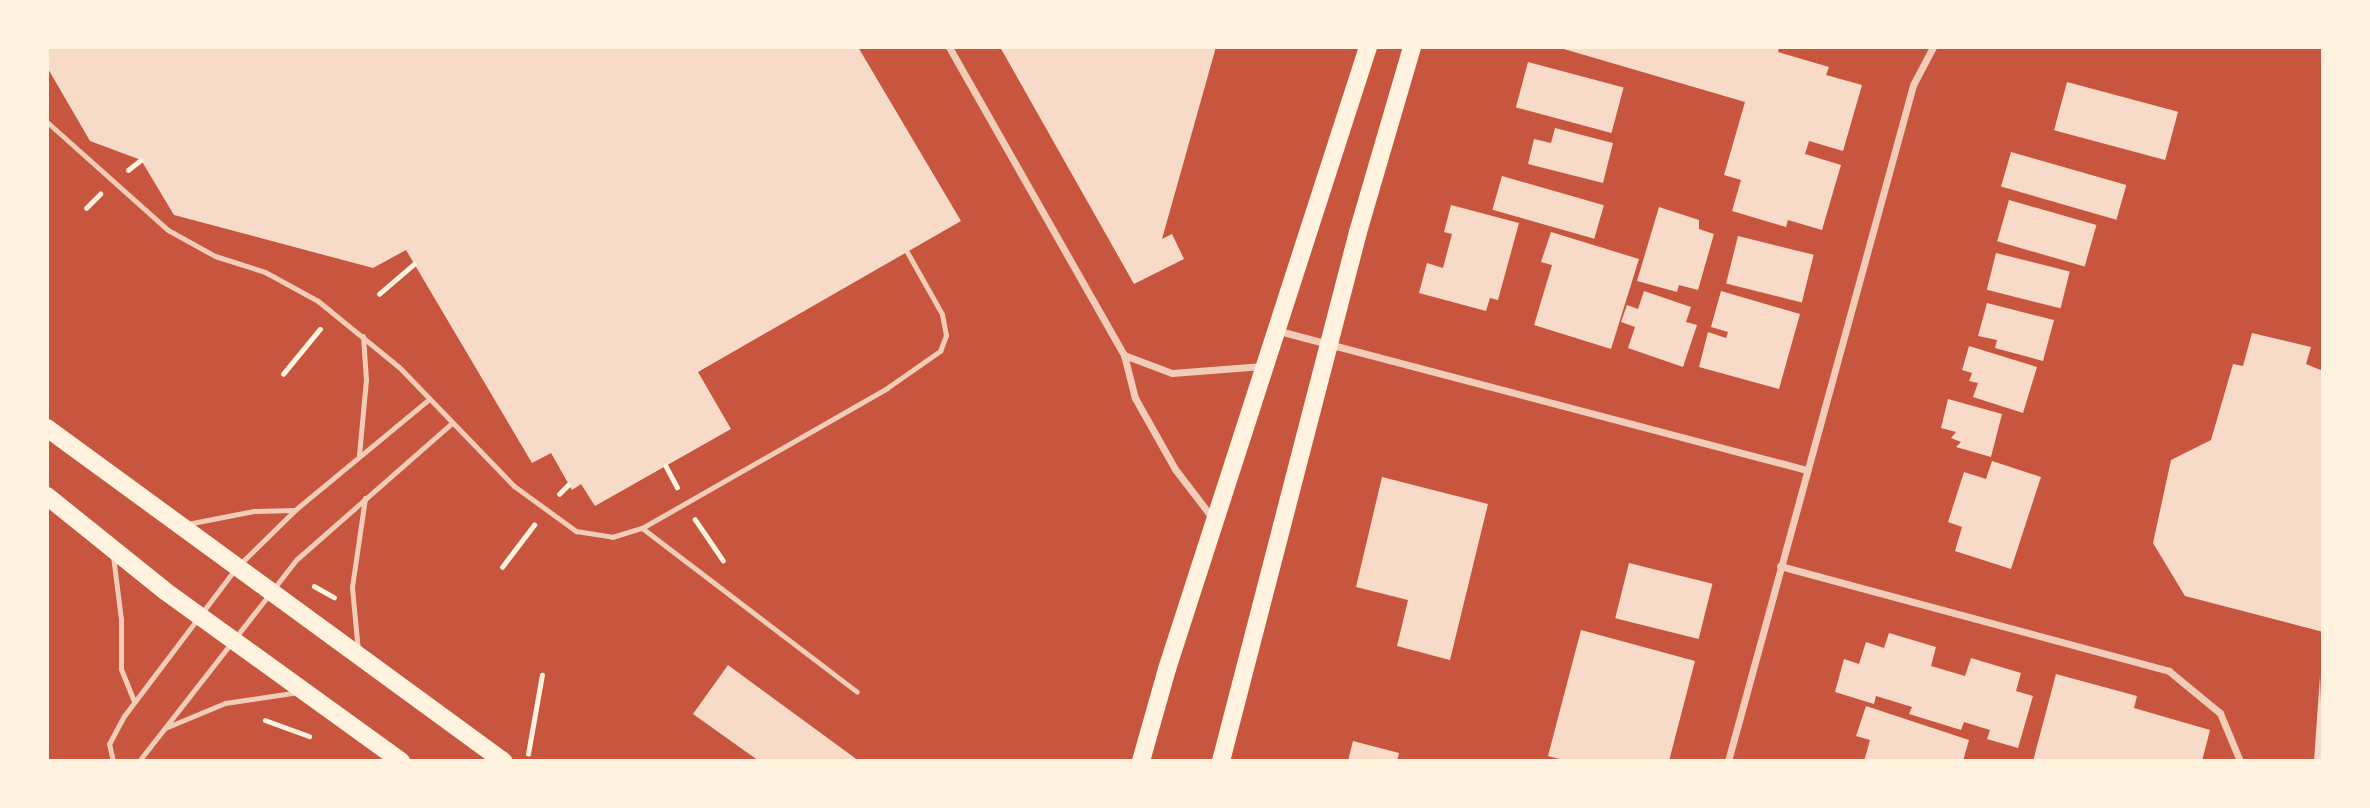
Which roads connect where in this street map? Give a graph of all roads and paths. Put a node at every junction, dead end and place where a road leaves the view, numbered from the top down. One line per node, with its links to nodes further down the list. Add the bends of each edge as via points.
1 (949, 47): 13 (street)
2 (1368, 47): 10 (main road)
3 (1412, 47): 12 (main road)
4 (1933, 47): 20 (street, via 1913,85)
5 (47, 122): 11 (lane, via 167,230 215,256 293,285)
6 (907, 252): 23 (lane, via 942,314 946,335 940,351 887,388)
7 (414, 264): 8 (path)
8 (379, 294)
9 (320, 328): 15 (path)
10 (1278, 331): 12 (street); 14 (main road)
11 (363, 336): 16 (lane); 19 (lane, via 366,380)
12 (1329, 344): 20 (street); 53 (main road)
13 (1124, 355): 14 (street, via 1172,373); 26 (street, via 1135,398 1175,469)
14 (1265, 365): 26 (main road)
15 (283, 374)
16 (429, 399): 17 (lane); 19 (lane)
17 (452, 423): 22 (lane); 25 (lane)
18 (47, 428): 27 (main road)
19 (359, 455): 24 (lane)
20 (1807, 470): 30 (street)
21 (47, 496): 29 (main road)
22 (365, 498): 35 (lane); 39 (lane, via 352,587)
23 (686, 503): 28 (lane); 33 (path, via 714,553)
24 (295, 510): 27 (lane, via 254,511); 32 (lane)
25 (544, 512): 28 (lane, via 576,531 612,537); 31 (path)
26 (1214, 520): 52 (main road)
27 (177, 526): 32 (main road)
28 (642, 528): 42 (lane)
29 (113, 549): 37 (main road); 43 (lane, via 121,669)
30 (1780, 566): 54 (street); 55 (street, via 2169,671 2220,713)
31 (502, 567)
32 (235, 569): 35 (main road); 37 (lane)
33 (734, 569)
34 (302, 580): 36 (path)
35 (267, 593): 38 (lane); 39 (main road)
36 (338, 599)
37 (199, 615): 38 (main road); 43 (lane)
38 (232, 638): 41 (main road); 45 (lane)
39 (358, 659): 50 (main road)
40 (542, 675): 51 (path)
41 (305, 691): 45 (lane, via 225,703); 49 (main road)
42 (858, 692)
43 (134, 701): 47 (lane, via 113,735)
44 (260, 719): 46 (path)
45 (164, 728): 48 (lane)
46 (309, 736)
47 (113, 761)
48 (139, 761)
49 (401, 761)
50 (503, 761)
51 (527, 761)
52 (1141, 761)
53 (1221, 761)
54 (1728, 761)
55 (2240, 761)

